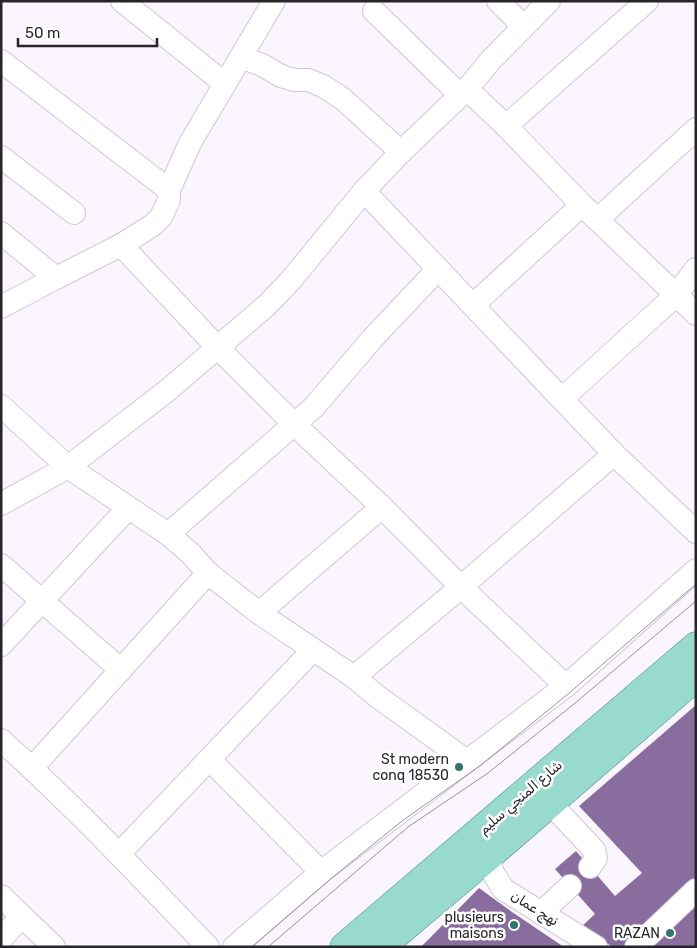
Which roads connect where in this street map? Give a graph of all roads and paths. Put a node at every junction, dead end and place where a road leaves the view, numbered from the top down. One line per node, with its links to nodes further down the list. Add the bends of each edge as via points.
1 (122, 1): 10 (street)
2 (274, 1): 8 (street)
3 (498, 1): 7 (street)
4 (548, 1): 7 (street)
5 (647, 1): 12 (street)
6 (374, 11): 11 (street)
7 (523, 26): 11 (street)
8 (241, 57): 10 (street); 14 (street, via 281,76 323,86 343,99)
9 (1, 61): 16 (street)
10 (224, 84): 16 (street, via 190,143)
11 (463, 92): 12 (street); 14 (street)
12 (506, 126): 18 (street)
13 (696, 129): 18 (street)
14 (401, 152): 17 (street)
15 (1, 157): 19 (street)
16 (169, 190): 21 (street, via 161,217)
17 (364, 191): 22 (street); 29 (street, via 268,305)
18 (590, 212): 25 (street); 26 (street)
19 (74, 213)
20 (1, 233): 24 (street)
21 (121, 245): 24 (street); 29 (street)
22 (438, 269): 26 (street); 32 (street)
23 (696, 269): 25 (street)
24 (56, 278): 27 (street)
25 (676, 295): 28 (street); 30 (street)
26 (473, 305): 30 (street)
27 (1, 307)
28 (696, 314)
29 (218, 348): 32 (street); 34 (street)
30 (563, 398): 33 (street)
31 (1, 406): 34 (street)
32 (295, 425): 36 (street); 39 (street)
33 (614, 454): 38 (street); 43 (street)
34 (68, 467): 35 (street); 37 (street)
35 (1, 504)
36 (382, 507): 43 (street); 45 (street)
37 (128, 508): 39 (street); 44 (street)
38 (696, 532)
39 (168, 534): 42 (street)
40 (1, 565): 44 (street)
41 (696, 570): 52 (street)
42 (208, 574): 45 (street); 49 (street)
43 (461, 587): 50 (street); 52 (street)
44 (42, 601): 46 (street); 49 (street)
45 (259, 613): 48 (street)
46 (1, 645)
47 (696, 646): 58 (main road, شارع المنجي سليم)
48 (312, 651): 50 (street); 54 (street)
49 (121, 670): 56 (street)
50 (354, 677): 55 (street)
51 (696, 677): 57 (main road, شارع المنجي سليم)
52 (566, 686): 55 (street)
53 (1, 740): 56 (street)
54 (210, 760): 59 (street); 62 (street)
55 (467, 761): 62 (street)
56 (32, 768): 59 (street)
57 (550, 803): 60 (main road, شارع المنجي سليم); 61 (street, via 594,850 596,858)
58 (485, 828): 60 (street, نهج عمان); 72 (main road, شارع المنجي سليم)
59 (119, 854): 70 (street)
60 (490, 856): 66 (street, نهج عمان, via 492,871 503,889); 73 (main road, شارع المنجي سليم)
61 (590, 867)
62 (321, 872): 71 (street)
63 (570, 886): 66 (street)
64 (696, 890): 75 (street)
65 (1, 896): 67 (street)
66 (541, 913): 74 (street, نهج عمان)
67 (22, 916): 68 (street); 69 (street)
68 (1, 939)
69 (54, 947)
70 (208, 947)
71 (234, 947)
72 (344, 947)
73 (381, 947)
74 (596, 947)
75 (636, 947)

